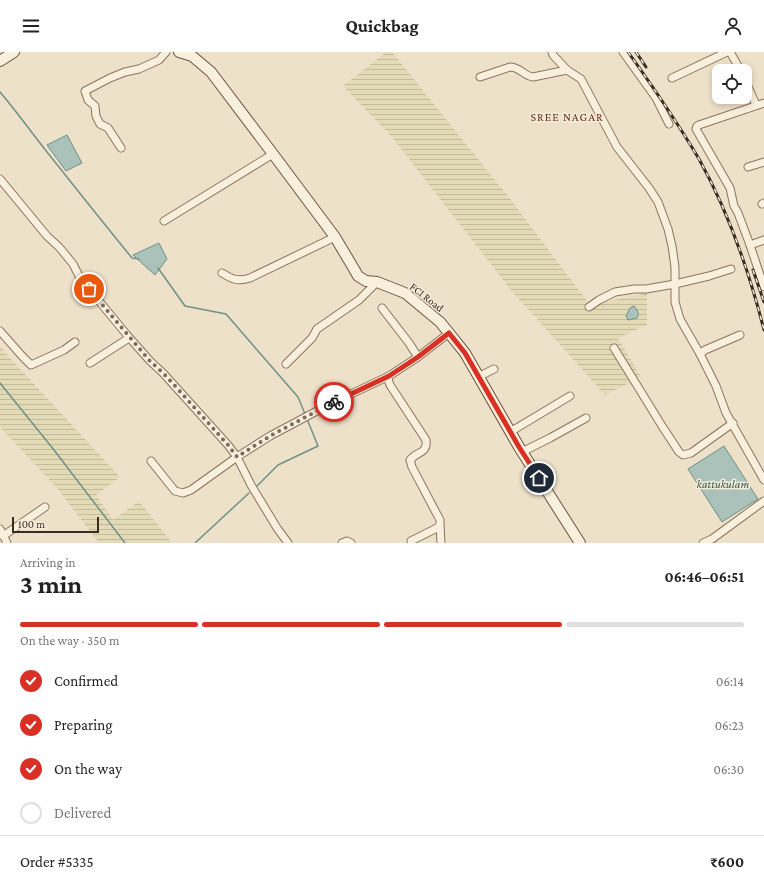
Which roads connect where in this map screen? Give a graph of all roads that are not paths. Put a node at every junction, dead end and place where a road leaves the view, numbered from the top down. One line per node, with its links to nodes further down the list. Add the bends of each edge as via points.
1 (14, 52): 7 (street)
2 (166, 52): 16 (street, via 159,60 110,78 85,92 88,100 95,106 100,124 108,128)
3 (179, 52): 17 (street, FCI Road, via 192,56 211,72)
4 (552, 52): 9 (street)
5 (623, 52): 15 (street, via 656,98)
6 (728, 52): 8 (street); 11 (street)
7 (0, 60)
8 (736, 64)
9 (567, 70): 10 (street, via 528,77 515,67 510,67); 29 (street, via 580,79 617,147 658,202 672,246)
10 (480, 77)
11 (672, 78)
12 (752, 96): 14 (street)
13 (764, 103): 14 (street)
14 (756, 105): 24 (street, via 696,126 730,188 734,206)
15 (669, 124)
16 (121, 148)
17 (273, 154): 21 (street); 22 (street, FCI Road)
18 (764, 162): 19 (street)
19 (748, 168)
20 (0, 179): 36 (street, via 47,236 59,246 80,278)
21 (164, 220)
22 (335, 237): 27 (street, via 244,280 233,279); 28 (street, FCI Road, via 358,276 366,281)
23 (764, 240): 24 (street)
24 (750, 245): 26 (street)
25 (731, 269): 29 (street)
26 (761, 271): 30 (street)
27 (222, 273)
28 (377, 282): 34 (street, FCI Road, via 405,293 440,322); 42 (street, via 359,300 318,329)
29 (674, 284): 31 (street, via 615,292); 39 (street, via 674,302 680,319)
30 (764, 287)
31 (589, 307)
32 (382, 308): 40 (street)
33 (0, 330): 37 (street, via 31,365 64,350)
34 (449, 333): 40 (street); 45 (street, FCI Road, via 465,353)
35 (740, 335): 39 (street)
36 (129, 338): 41 (street); 51 (street)
37 (74, 342)
38 (614, 348): 48 (street, via 683,455 691,453)
39 (700, 354): 48 (street)
40 (418, 357): 44 (street)
41 (90, 363)
42 (286, 364)
43 (494, 369): 45 (street)
44 (389, 376): 51 (street, via 330,404); 56 (street, via 390,385 426,440 424,450 410,460 440,520)
45 (478, 376): 49 (street, FCI Road)
46 (570, 396): 49 (street)
47 (586, 418): 50 (street)
48 (732, 423): 53 (street)
49 (510, 432): 50 (street, FCI Road)
50 (522, 452): 65 (street, FCI Road)
51 (237, 457): 52 (street, via 191,490 183,492 175,492); 61 (street, via 251,485)
52 (151, 461)
53 (764, 480)
54 (764, 501): 66 (street)
55 (46, 507): 58 (street)
56 (440, 525): 59 (street); 64 (street)
57 (0, 529): 58 (street)
58 (3, 536): 60 (street)
59 (411, 541)
60 (7, 543)
61 (288, 543)
62 (342, 543): 63 (street)
63 (351, 543)
64 (441, 543)
65 (580, 543)
66 (704, 543)

